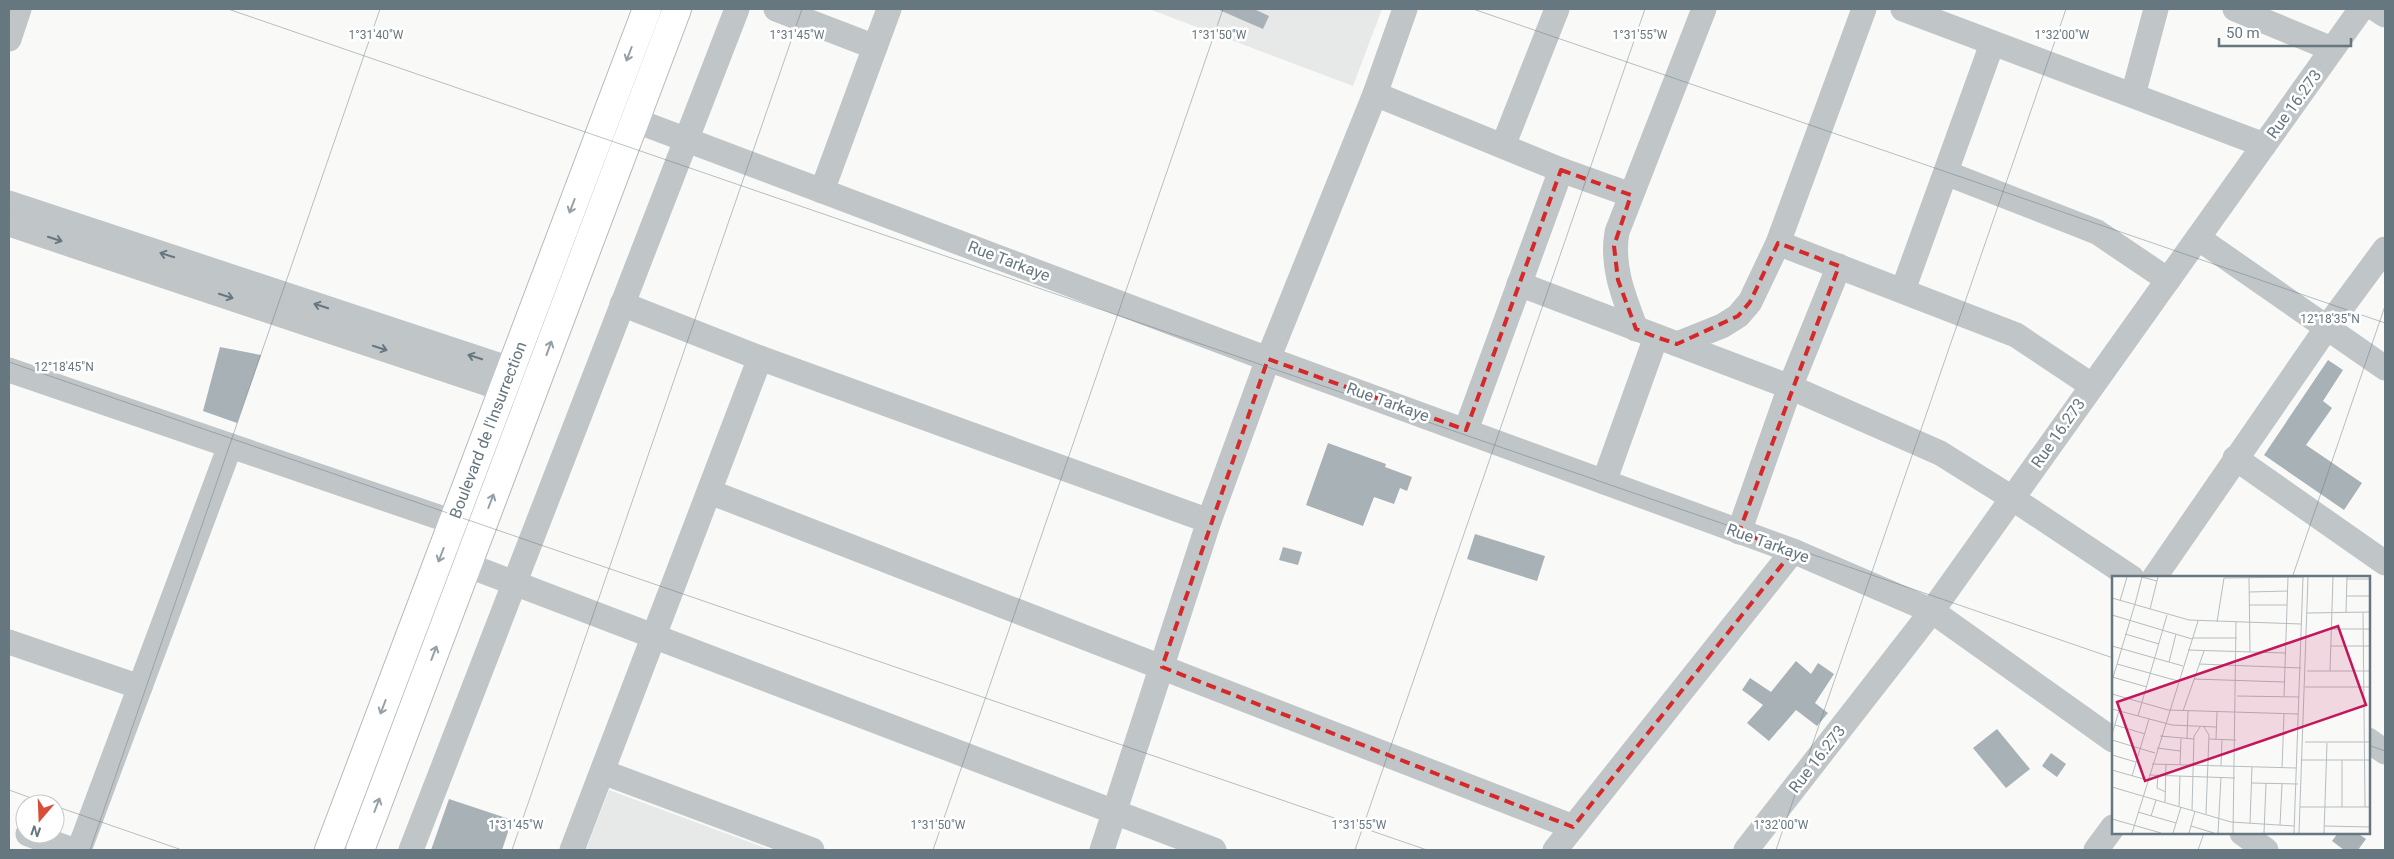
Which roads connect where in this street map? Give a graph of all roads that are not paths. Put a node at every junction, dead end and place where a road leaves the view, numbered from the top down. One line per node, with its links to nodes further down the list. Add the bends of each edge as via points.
1 (19, 9): 17 (street)
2 (647, 9): 47 (main road, Boulevard de l'Insurrection, one-way to 47)
3 (678, 9): 23 (main road, Boulevard de l'Insurrection)
4 (737, 9): 24 (street)
5 (776, 9): 19 (street)
6 (889, 9): 19 (street)
7 (1405, 9): 21 (street)
8 (1557, 9): 26 (street)
9 (1704, 9): 30 (street)
10 (1864, 9): 34 (street)
11 (1903, 9): 18 (street)
12 (2156, 9): 22 (street)
13 (2360, 9): 20 (street, Rue 16.273)
14 (2376, 9): 16 (street)
15 (2244, 10): 20 (street)
16 (2385, 15)
17 (9, 39)
18 (1992, 44): 22 (street); 28 (street)
19 (875, 47): 29 (street)
20 (2332, 49): 25 (street, Rue 16.273)
21 (1376, 94): 26 (street); 44 (street)
22 (2133, 95): 25 (street)
23 (634, 120): 24 (street, Rue Tarkaye); 50 (main road, Boulevard de l'Insurrection, one-way to 23)
24 (686, 139): 29 (street, Rue Tarkaye); 40 (street)
25 (2264, 145): 33 (street, Rue 16.273)
26 (1503, 146): 27 (street)
27 (1561, 170): 30 (street); 38 (street)
28 (1946, 173): 37 (street, via 2097,232); 39 (street)
29 (822, 191): 44 (street, Rue Tarkaye)
30 (1631, 195): 42 (street, via 1614,246 1618,280)
31 (9, 203): 47 (street, one-way to 31)
32 (9, 224): 47 (street, one-way to 47)
33 (2198, 238): 37 (street, Rue 16.273); 41 (street)
34 (1778, 243): 36 (street); 42 (street, via 1750,302 1738,316 1722,326)
35 (2385, 249): 41 (street)
36 (1839, 266): 39 (street); 49 (street)
37 (2168, 280): 48 (street, Rue 16.273)
38 (1519, 284): 42 (street); 51 (street)
39 (1903, 290): 48 (street, via 2016,335)
40 (622, 304): 43 (street); 65 (street)
41 (2328, 326): 45 (street); 53 (street)
42 (1656, 336): 49 (street); 54 (street)
43 (760, 358): 55 (street); 57 (street)
44 (1268, 359): 51 (street, Rue Tarkaye); 57 (street)
45 (2385, 368)
46 (9, 370): 52 (street)
47 (507, 379): 50 (street); 58 (main road, Boulevard de l'Insurrection)
48 (2091, 385): 56 (street, Rue 16.273)
49 (1790, 387): 56 (street, via 1940,453); 59 (street)
50 (534, 390): 62 (main road, Boulevard de l'Insurrection, one-way to 50)
51 (1466, 430): 54 (street, Rue Tarkaye)
52 (230, 446): 58 (street); 70 (street)
53 (2235, 458): 61 (street); 64 (street)
54 (1604, 482): 59 (street, Rue Tarkaye)
55 (710, 492): 67 (street); 69 (street)
56 (2012, 498): 63 (street); 66 (street, Rue 16.273)
57 (1209, 521): 69 (street)
58 (453, 522): 82 (main road, Boulevard de l'Insurrection, one-way to 82)
59 (1739, 532): 60 (street, Rue Tarkaye)
60 (1793, 551): 66 (street, Rue Tarkaye); 76 (street)
61 (2385, 563)
62 (467, 565): 65 (street); 83 (main road, Boulevard de l'Insurrection, one-way to 62)
63 (2129, 576)
64 (2155, 576)
65 (515, 583): 67 (street); 84 (street)
66 (1932, 611): 71 (street, Rue Tarkaye); 90 (street, Rue 16.273)
67 (654, 636): 74 (street); 75 (street)
68 (9, 642): 70 (street)
69 (1162, 667): 75 (street); 76 (street)
70 (140, 687): 81 (street)
71 (2112, 739)
72 (2369, 741): 73 (street)
73 (2385, 752)
74 (603, 772): 85 (street); 86 (street)
75 (1115, 812): 87 (street); 88 (street)
76 (1573, 827): 89 (street)
77 (2112, 828): 91 (street)
78 (2243, 834): 92 (street)
79 (55, 844): 80 (street)
80 (73, 850)
81 (79, 850)
82 (329, 850)
83 (360, 850)
84 (411, 850)
85 (572, 850)
86 (812, 850)
87 (1102, 850)
88 (1214, 850)
89 (1555, 850)
90 (1746, 850)
91 (2096, 850)
92 (2266, 850)

